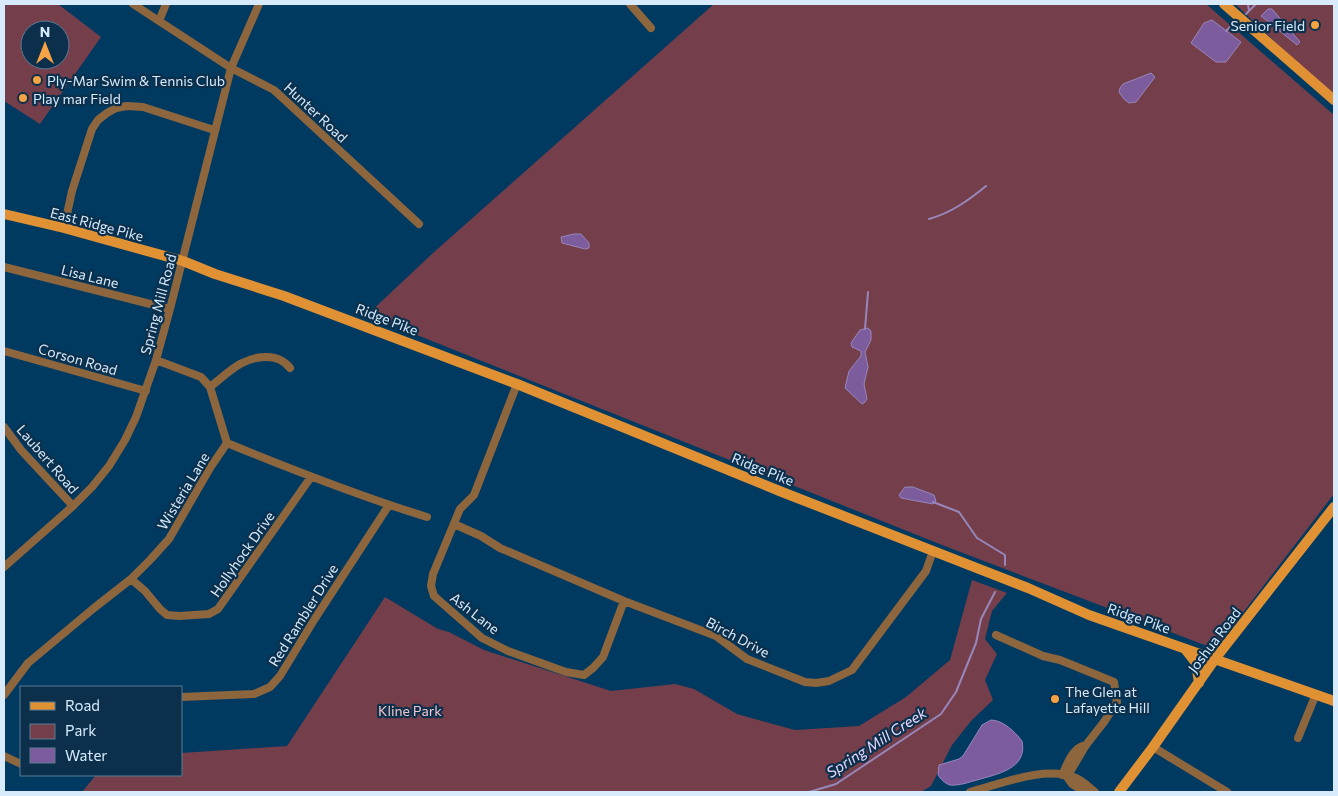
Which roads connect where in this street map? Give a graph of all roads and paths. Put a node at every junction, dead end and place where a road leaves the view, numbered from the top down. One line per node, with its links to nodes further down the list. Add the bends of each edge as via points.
1 (133, 4): 6 (street, Hunter Road)
2 (166, 4): 6 (street)
3 (259, 4): 8 (street, Spring Mill Road)
4 (630, 4): 7 (street)
5 (1224, 4): 9 (main road)
6 (159, 21): 8 (street, Hunter Road)
7 (650, 28)
8 (232, 68): 10 (street, Spring Mill Road); 12 (street, Hunter Road, via 274,90)
9 (1334, 100)
10 (214, 130): 13 (street, via 142,107 127,106 107,113 92,130); 14 (street, Spring Mill Road)
11 (4, 214): 13 (main road, East Ridge Pike)
12 (419, 224)
13 (64, 228): 14 (main road, East Ridge Pike)
14 (183, 261): 16 (street, Spring Mill Road); 20 (main road, Ridge Pike)
15 (4, 267): 16 (street, Lisa Lane)
16 (170, 309): 18 (street, Spring Mill Road)
17 (4, 350): 22 (street, Corson Road)
18 (156, 360): 21 (street, via 201,377); 22 (street, Spring Mill Road)
19 (290, 368): 21 (street, via 285,361 258,357 238,365)
20 (517, 384): 30 (street, Ash Lane, via 474,495 460,509); 31 (main road, Ridge Pike)
21 (210, 387): 24 (street)
22 (146, 391): 26 (street, Spring Mill Road, via 125,440 109,466)
23 (4, 427): 26 (street, Laubert Road)
24 (228, 443): 25 (street); 33 (street, Wisteria Lane, via 169,539)
25 (311, 477): 27 (street); 33 (street, Hollyhock Drive, via 218,608 209,614 166,615)
26 (73, 506): 32 (street, Spring Mill Road)
27 (389, 506): 29 (street); 41 (street, Red Rambler Drive, via 270,687 254,694)
28 (1334, 507): 37 (main road, Joshua Road)
29 (427, 517)
30 (454, 524): 34 (street, Birch Drive, via 500,548); 34 (street, Ash Lane, via 433,574 431,586 434,596 482,638 508,651 566,672 584,675 603,657)
31 (932, 551): 34 (street, Birch Drive, via 926,571 852,670 829,681 805,682 747,659 716,636); 36 (main road, Ridge Pike, via 1098,618)
32 (4, 567)
33 (131, 579): 40 (street, Wisteria Lane, via 28,663)
34 (624, 601)
35 (996, 635): 47 (street, via 1114,682 1117,702)
36 (1185, 648): 37 (main road, Ridge Pike); 38 (main road, via 1196,663)
37 (1215, 659): 38 (main road, Joshua Road); 39 (main road, Ridge Pike)
38 (1199, 683): 44 (main road, Joshua Road)
39 (1316, 694): 42 (main road, Ridge Pike); 43 (street)
40 (4, 695)
41 (182, 697)
42 (1334, 701)
43 (1298, 738)
44 (1153, 747): 51 (main road, Joshua Road); 52 (street)
45 (4, 756): 46 (street)
46 (20, 764)
47 (1064, 776): 48 (street, via 1030,776); 49 (street); 50 (street, via 1076,778)
48 (970, 792)
49 (1084, 792)
50 (1095, 792)
51 (1119, 792)
52 (1226, 792)

